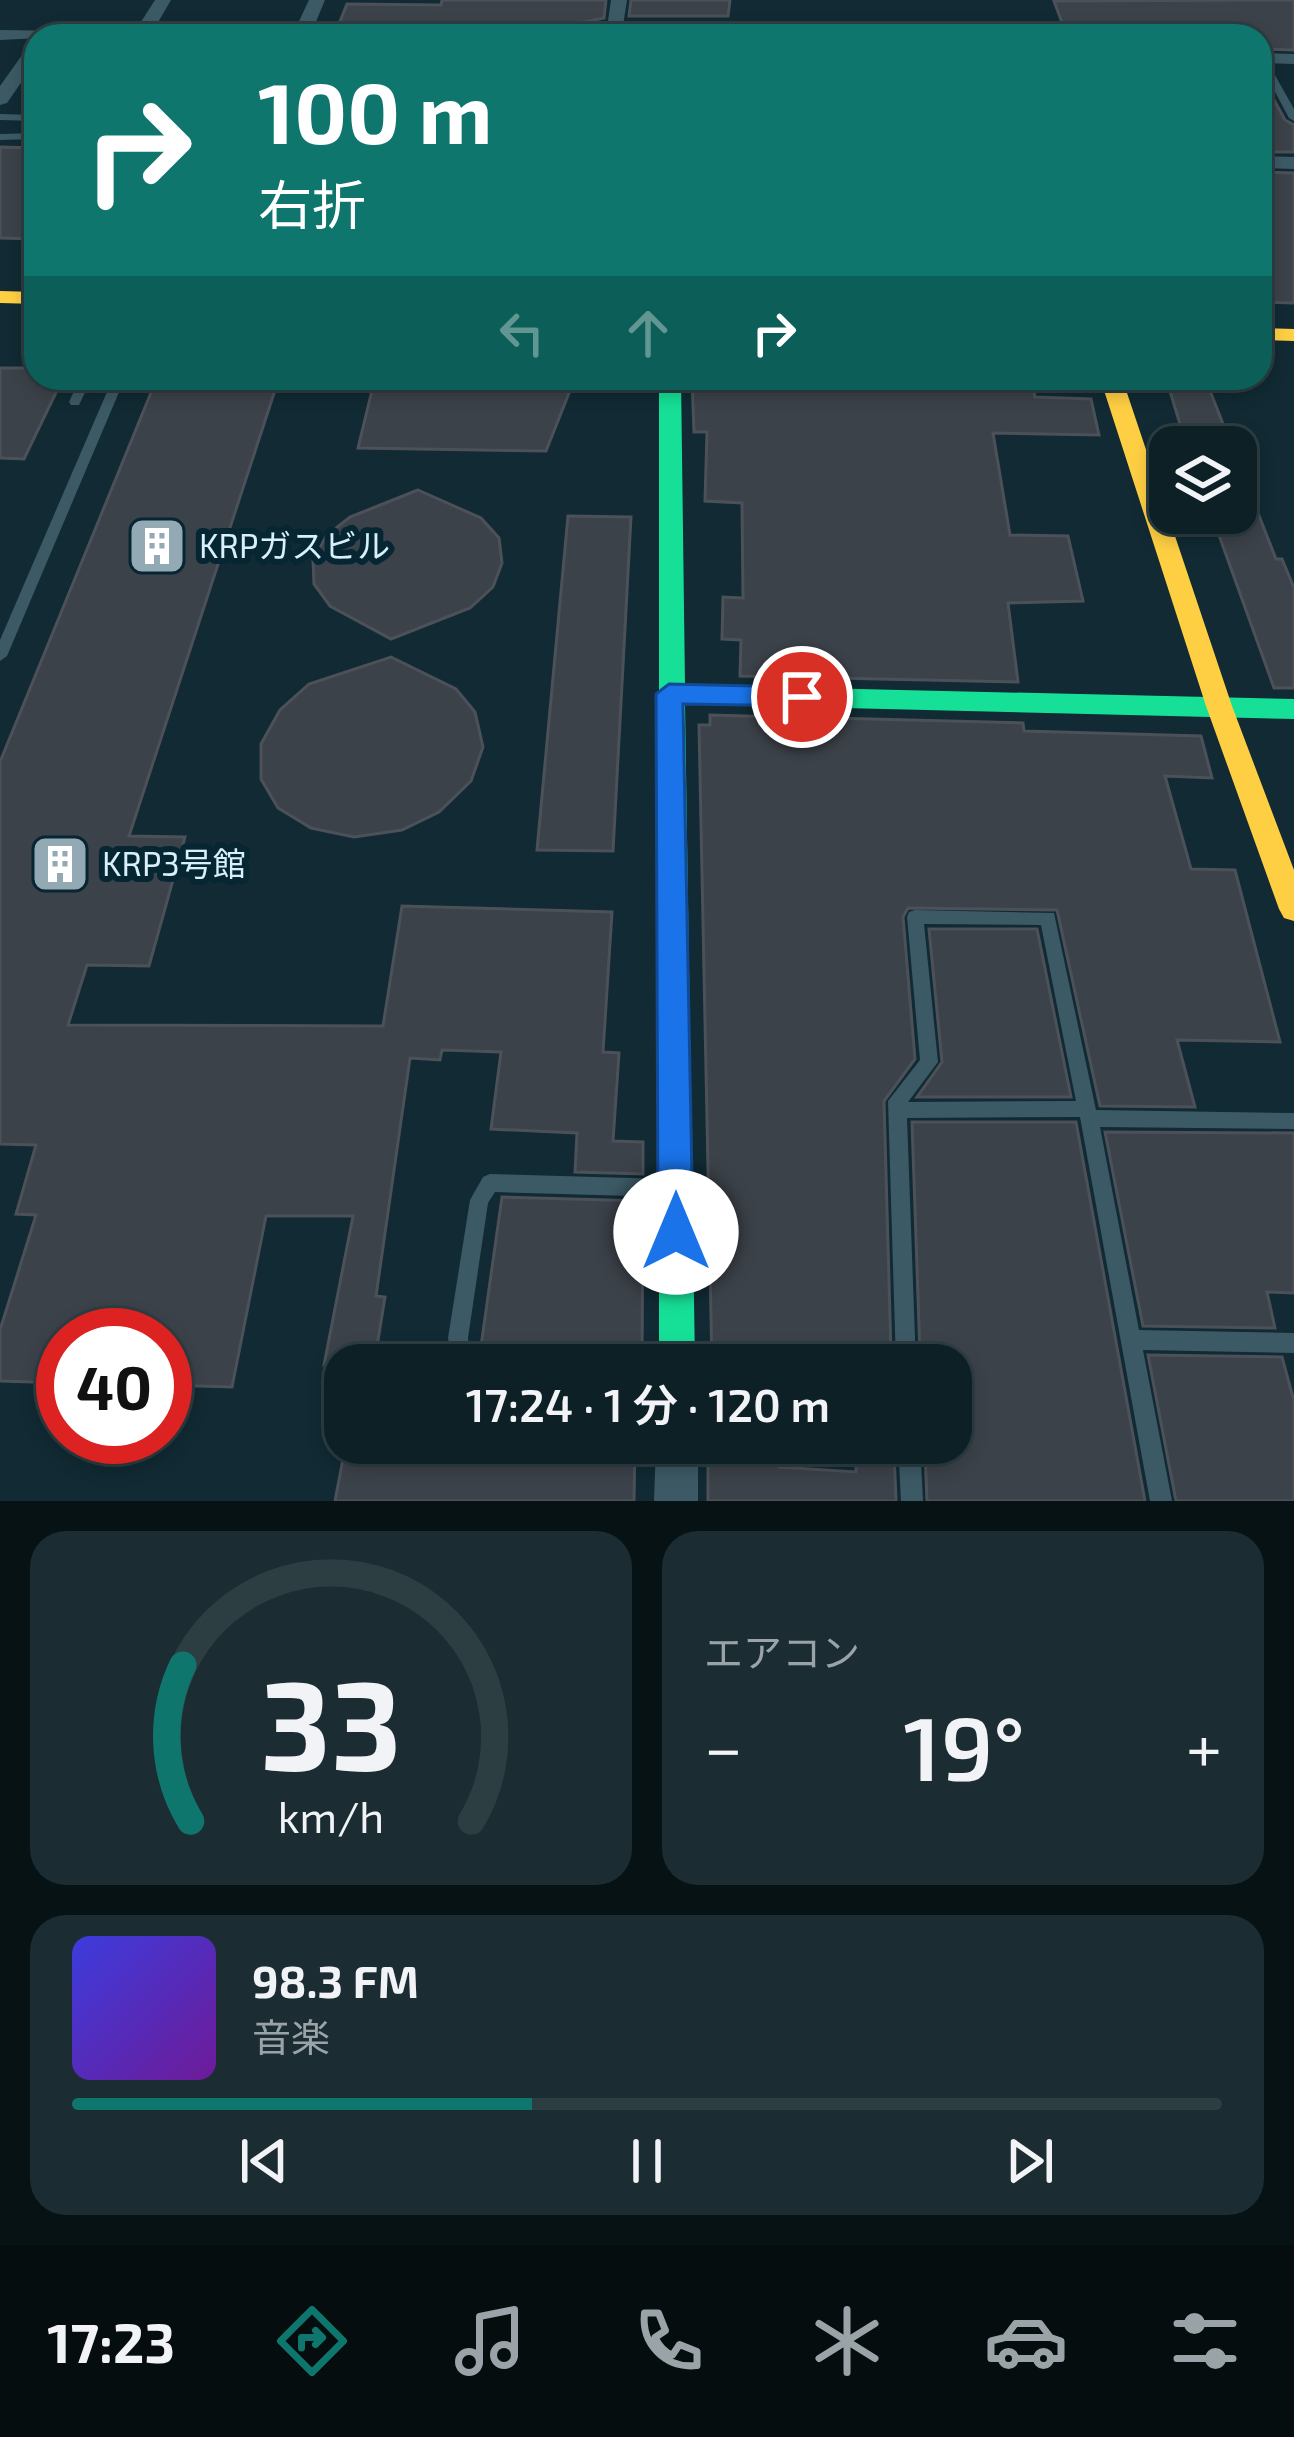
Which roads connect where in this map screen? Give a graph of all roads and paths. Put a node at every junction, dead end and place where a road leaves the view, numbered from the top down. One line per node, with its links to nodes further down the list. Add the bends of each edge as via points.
1 (24, 65): 3 (street)
2 (1272, 78): 4 (lane)
3 (0, 99)
4 (1294, 118)
5 (80, 390): 9 (lane)
6 (114, 390): 10 (lane)
7 (670, 390): 11 (street)
8 (1115, 390): 12 (street)
9 (75, 402)
10 (0, 656)
11 (669, 694): 12 (street); 19 (street)
12 (1219, 706): 13 (street); 14 (street)
13 (1294, 709)
14 (1287, 867): 15 (street)
15 (1294, 909)
16 (897, 1110): 17 (lane); 17 (lane, via 929,1062 915,917 1048,918); 24 (lane)
17 (1088, 1114): 18 (lane); 20 (lane)
18 (1294, 1121)
19 (675, 1188): 22 (lane, via 490,1183 478,1200); 23 (street)
20 (1131, 1340): 21 (lane); 29 (lane)
21 (1294, 1343)
22 (459, 1344)
23 (677, 1344)
24 (906, 1344)
25 (676, 1464): 27 (street)
26 (911, 1464): 28 (lane)
27 (676, 1501)
28 (912, 1501)
29 (1161, 1501)

